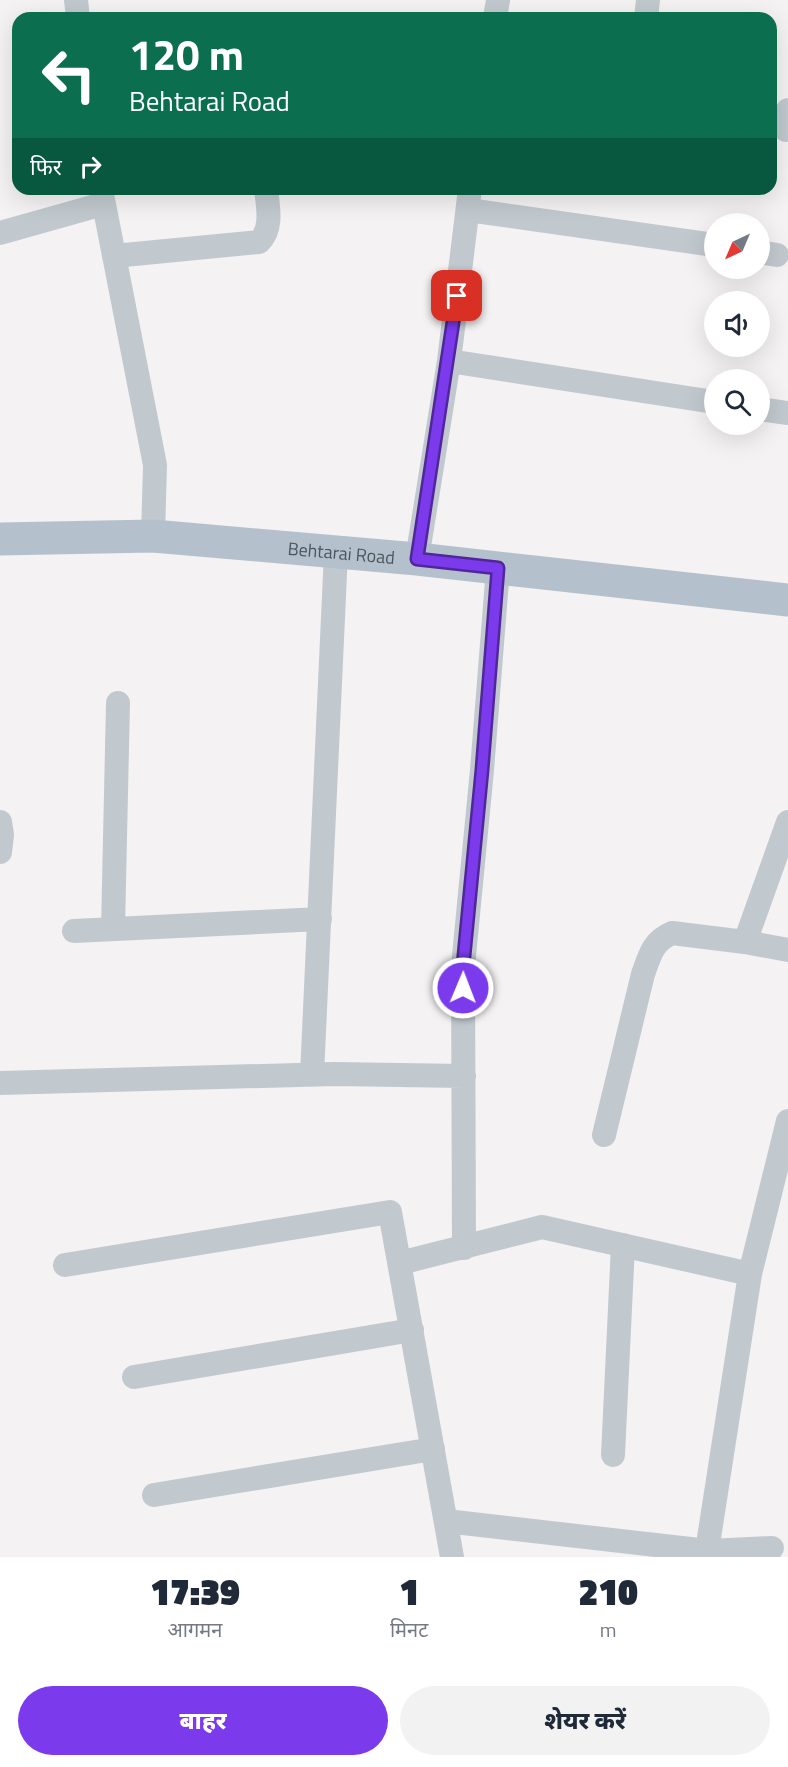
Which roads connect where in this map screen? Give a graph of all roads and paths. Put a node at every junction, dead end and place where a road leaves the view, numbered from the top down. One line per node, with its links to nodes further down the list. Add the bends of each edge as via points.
1 (266, 195): 6 (street, via 268,228 259,242)
2 (102, 196): 4 (street); 6 (street)
3 (469, 200): 5 (street); 7 (street)
4 (0, 233)
5 (704, 244)
6 (114, 256): 11 (street, via 155,465)
7 (448, 361): 8 (street); 14 (street)
8 (704, 400)
9 (770, 411): 10 (street)
10 (788, 413)
11 (153, 536): 12 (main road, Behtarai Road); 13 (main road, Behtarai Road)
12 (0, 539)
13 (336, 552): 14 (main road, Behtarai Road); 21 (street)
14 (417, 559): 15 (main road, Behtarai Road)
15 (498, 568): 16 (main road, Behtarai Road); 27 (street, via 463,966)
16 (788, 600)
17 (118, 703): 22 (street)
18 (0, 822): 20 (street)
19 (788, 822): 24 (street)
20 (0, 852)
21 (320, 919): 22 (street); 26 (street)
22 (113, 929): 23 (street)
23 (74, 931)
24 (745, 942): 25 (street); 30 (street, via 672,933 656,943 643,974)
25 (788, 950)
26 (312, 1075): 27 (street); 28 (street)
27 (464, 1076): 32 (street)
28 (0, 1083)
29 (788, 1120): 35 (street)
30 (604, 1135)
31 (623, 1245): 32 (street, via 542,1227); 35 (street); 39 (street)
32 (464, 1248): 33 (street)
33 (400, 1263): 34 (street, via 390,1212); 36 (street)
34 (65, 1265)
35 (750, 1274): 43 (street)
36 (412, 1330): 37 (street); 38 (street)
37 (134, 1377)
38 (433, 1449): 40 (street); 41 (street)
39 (613, 1455)
40 (154, 1496)
41 (446, 1521): 43 (street); 44 (street)
42 (772, 1548): 43 (street)
43 (707, 1554)
44 (452, 1557)

